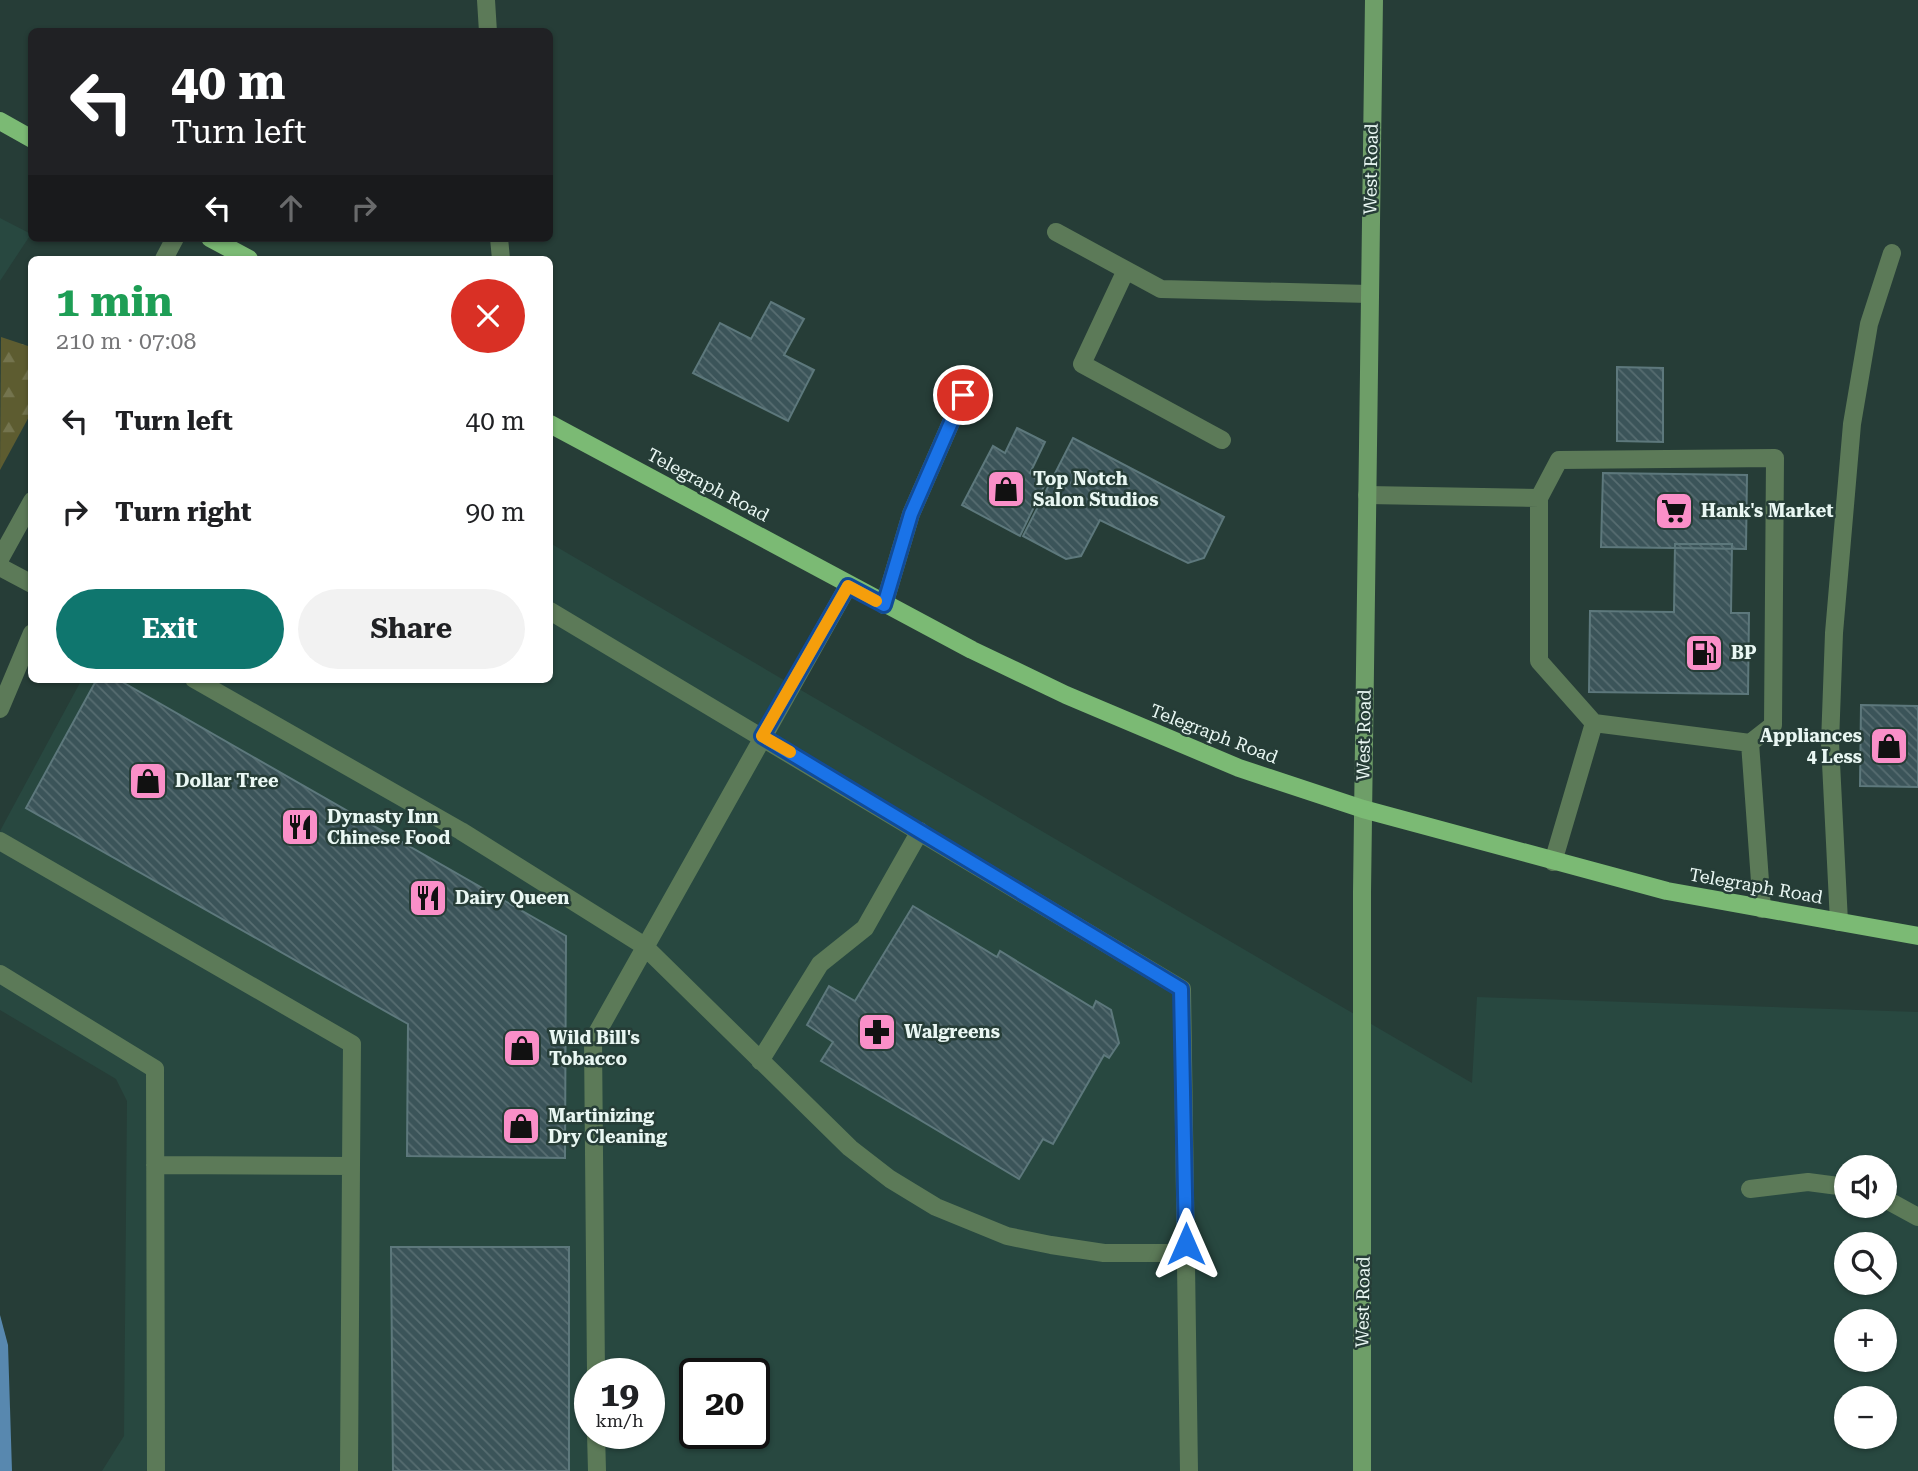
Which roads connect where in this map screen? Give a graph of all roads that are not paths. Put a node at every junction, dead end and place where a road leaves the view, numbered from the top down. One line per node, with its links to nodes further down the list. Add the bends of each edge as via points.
1 (486, 0): 3 (street)
2 (1374, 0): 11 (street, West Road)
3 (488, 28)
4 (0, 121): 5 (main road)
5 (28, 137)
6 (1056, 232): 10 (street)
7 (217, 242): 9 (main road)
8 (1892, 253): 35 (street, via 1869,324 1852,424 1834,632 1830,743)
9 (242, 256)
10 (1126, 270): 11 (street, via 1161,289); 14 (street, via 1082,364)
11 (1369, 294): 15 (street, West Road)
12 (963, 395): 22 (street, via 911,514)
13 (553, 426): 21 (main road, Telegraph Road)
14 (1222, 440)
15 (1367, 495): 16 (street); 30 (street, West Road)
16 (1539, 498): 27 (street, via 1539,661); 29 (street, via 1559,460 1774,458 1773,725)
17 (28, 508): 18 (street)
18 (0, 559)
19 (0, 567): 20 (street)
20 (28, 582)
21 (848, 586): 22 (main road, Telegraph Road); 28 (street)
22 (884, 605): 30 (main road, Telegraph Road, via 1149,732)
23 (553, 613): 28 (street)
24 (28, 643): 26 (street)
25 (201, 683): 37 (street, via 461,831)
26 (0, 709)
27 (1594, 723): 29 (street); 33 (street)
28 (762, 736): 31 (street); 37 (street)
29 (1750, 743): 34 (street)
30 (1363, 810): 33 (main road, Telegraph Road); 53 (street, West Road)
31 (920, 831): 39 (street, via 865,928 820,964); 46 (street, via 1181,989)
32 (0, 841): 41 (street, via 352,1044)
33 (1553, 862): 34 (main road, Telegraph Road)
34 (1762, 909): 35 (main road, Telegraph Road)
35 (1839, 922): 36 (main road, Telegraph Road)
36 (1918, 936)
37 (643, 945): 39 (street); 47 (street, via 593,1040)
38 (0, 974): 40 (street, via 155,1069)
39 (760, 1061): 46 (street, via 850,1148 890,1179 970,1223 1007,1236 1104,1253)
40 (155, 1166): 41 (street); 49 (street)
41 (351, 1167): 50 (street)
42 (1834, 1185): 43 (street, via 1808,1182)
43 (1750, 1189)
44 (1897, 1206): 45 (street)
45 (1918, 1217)
46 (1186, 1253): 52 (street)
47 (596, 1358)
48 (596, 1449): 51 (street)
49 (156, 1471)
50 (349, 1471)
51 (597, 1471)
52 (1189, 1471)
53 (1362, 1471)

